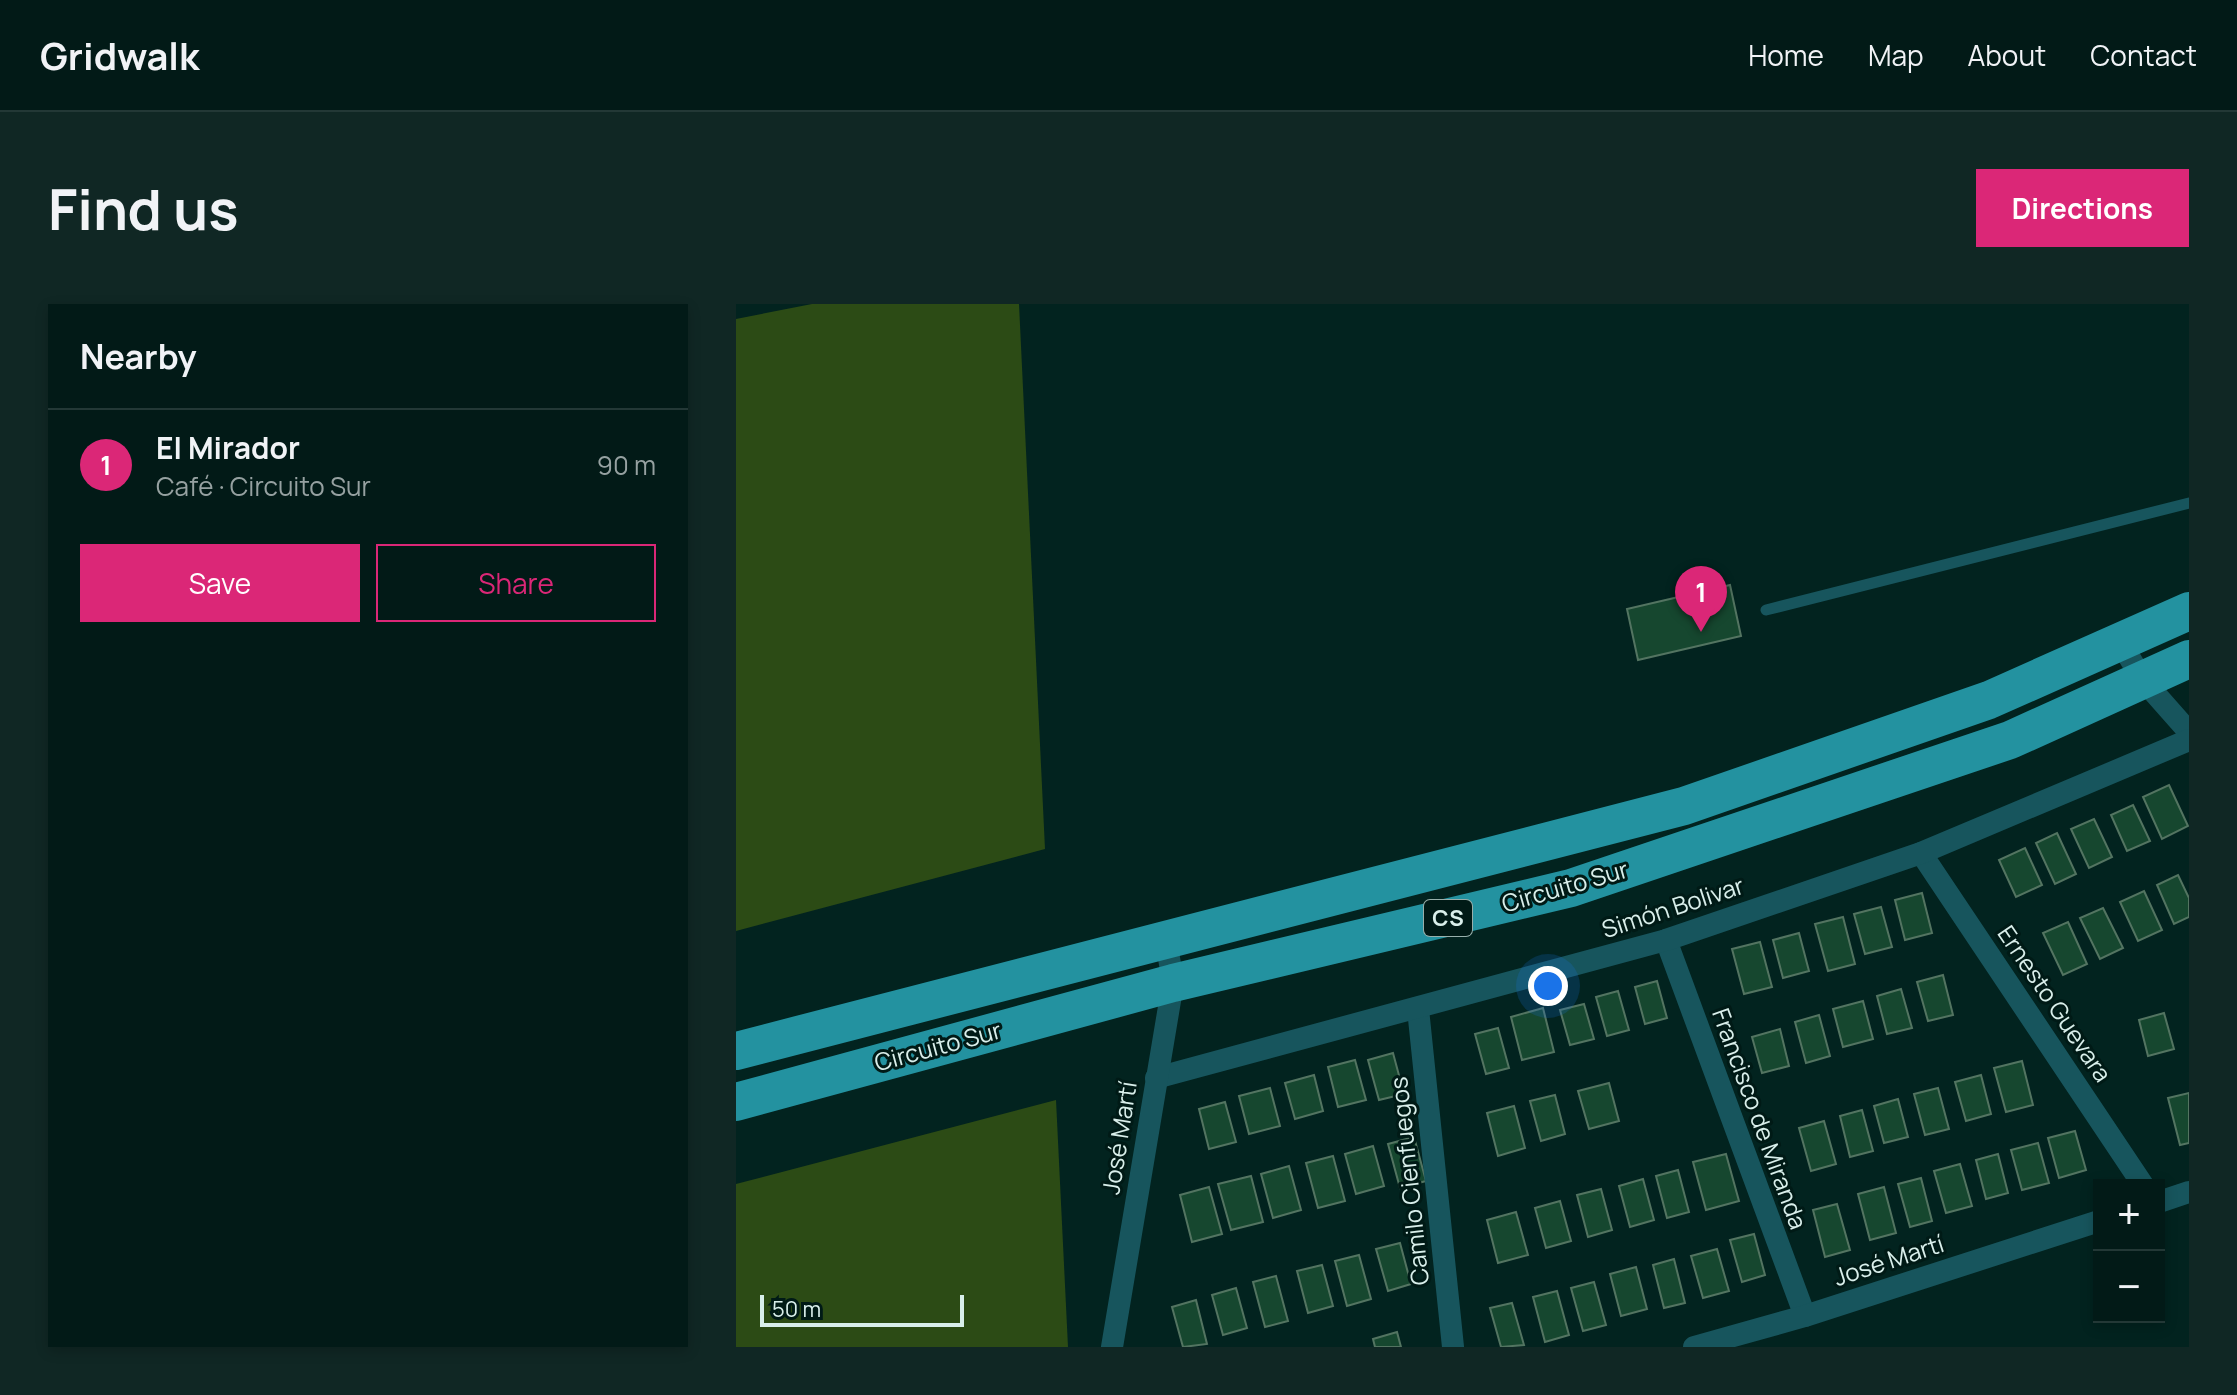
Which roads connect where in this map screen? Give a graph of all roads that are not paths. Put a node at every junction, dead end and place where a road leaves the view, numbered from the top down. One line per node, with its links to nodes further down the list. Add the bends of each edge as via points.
1 (2189, 503): 2 (lane)
2 (1766, 610)
3 (2189, 611): 4 (highway, Circuito Sur / CS)
4 (2120, 642): 6 (street); 10 (highway, Circuito Sur / CS, via 1989,700 1684,806)
5 (2189, 659): 6 (highway, Circuito Sur / CS)
6 (2143, 680): 7 (street); 12 (highway, Circuito Sur / CS, via 2010,740 1571,888)
7 (2189, 732)
8 (2189, 740): 9 (street, Simón Bolivar)
9 (1921, 853): 11 (street, Simón Bolivar); 17 (street, Ernesto Guevara)
10 (1166, 939): 12 (street, José Martí); 14 (highway, Circuito Sur / CS)
11 (1666, 940): 13 (street, Simón Bolivar); 21 (street, Francisco de Miranda)
12 (1173, 983): 15 (street, José Martí); 16 (highway, Circuito Sur / CS)
13 (1418, 1009): 15 (street, Simón Bolivar); 23 (street, Camilo Cienfuegos)
14 (736, 1051)
15 (1156, 1078): 22 (street, José Martí)
16 (736, 1102)
17 (2139, 1179)
18 (2189, 1192): 19 (street)
19 (2165, 1200)
20 (2093, 1223): 21 (street, José Martí)
21 (1805, 1316): 24 (street, José Martí)
22 (1112, 1347)
23 (1453, 1347)
24 (1694, 1347)

